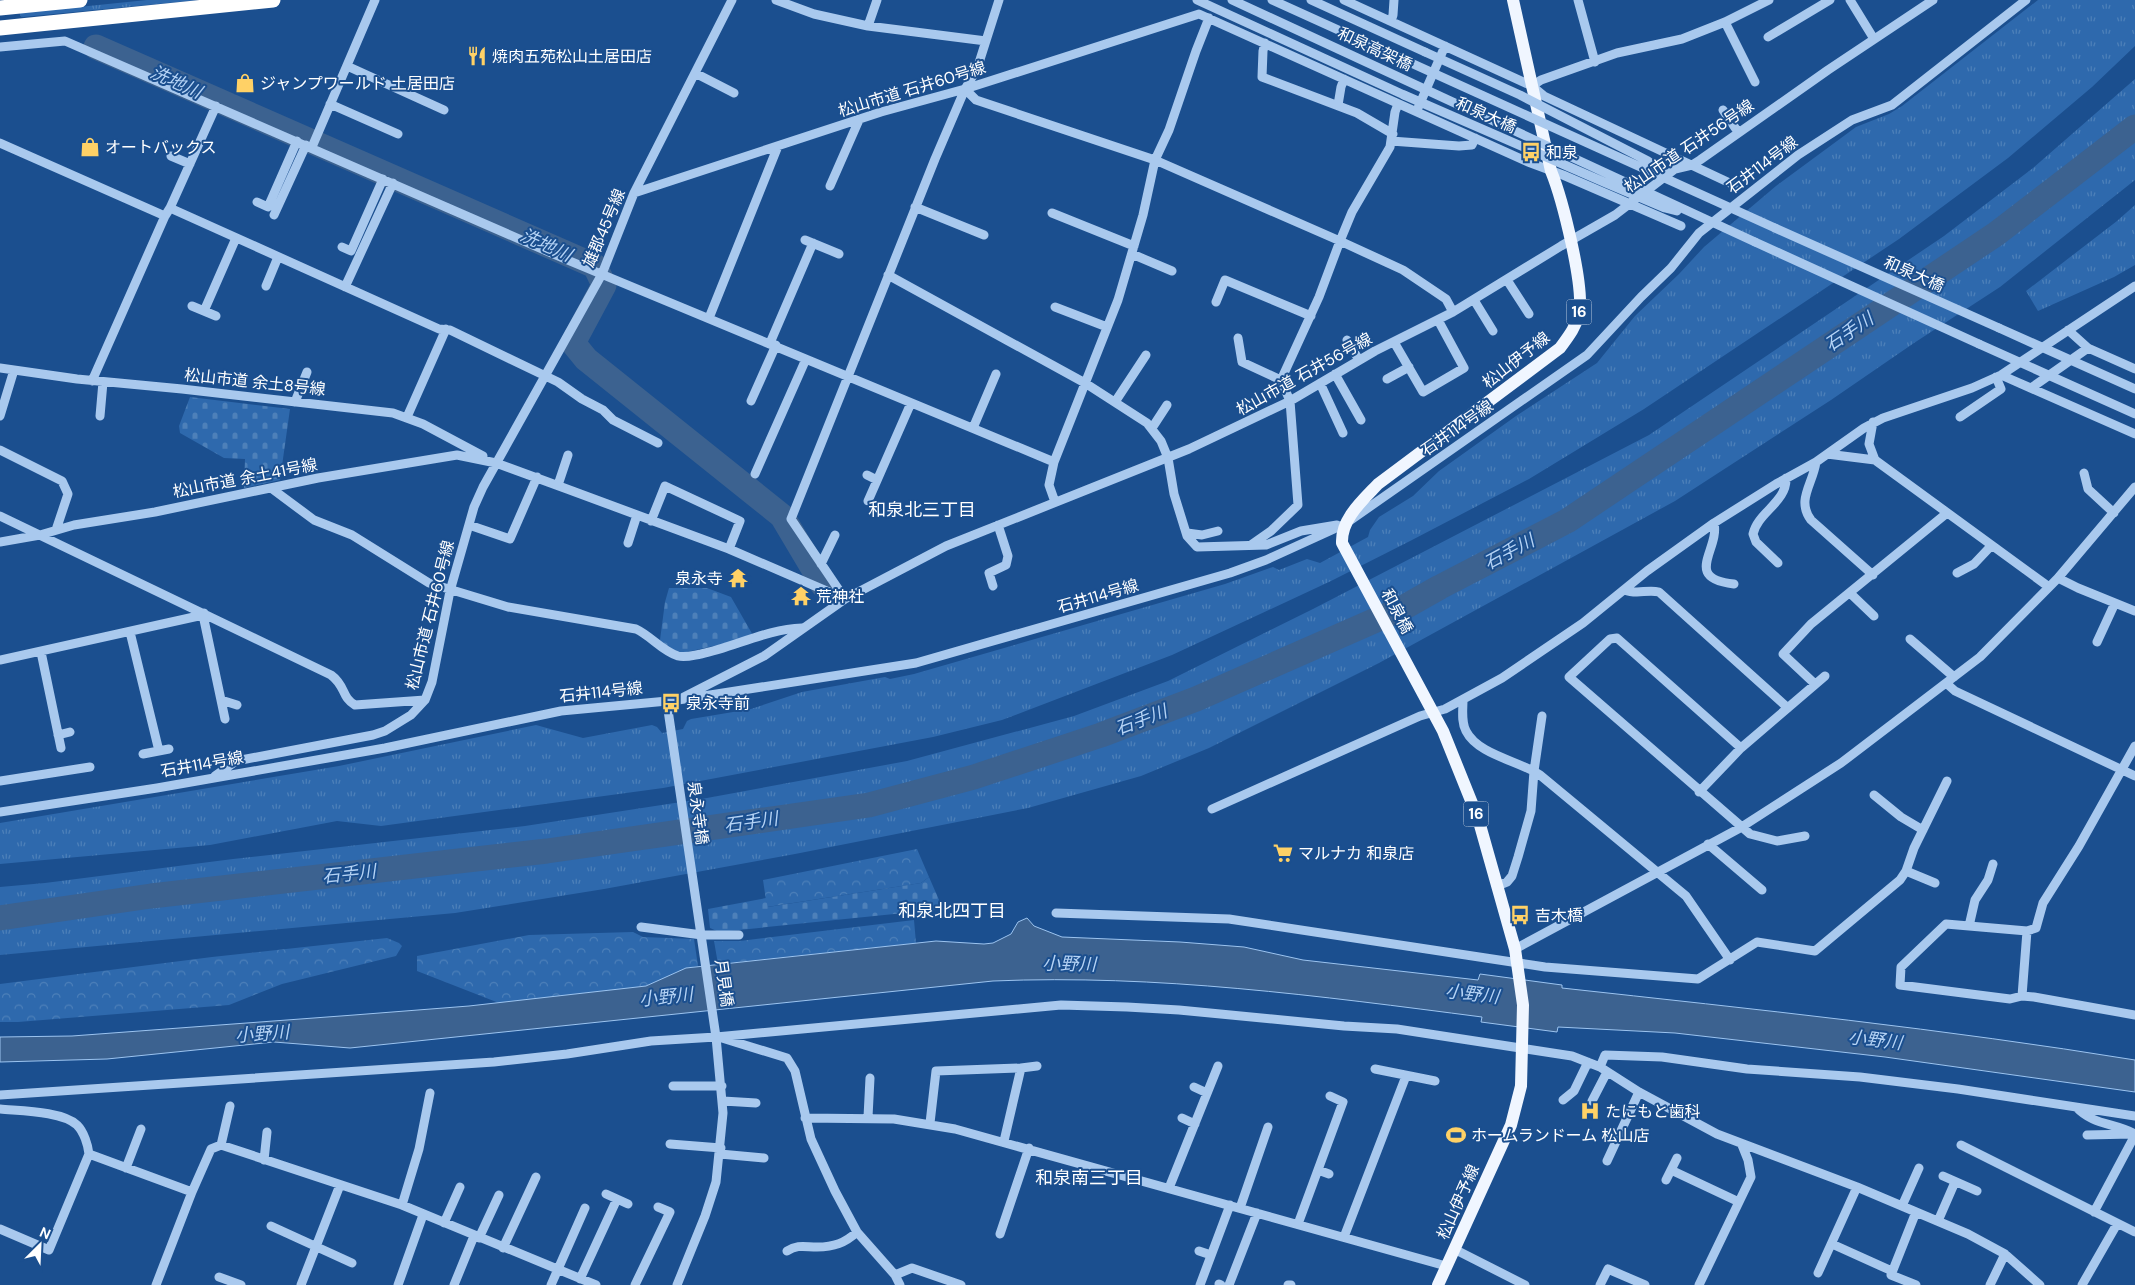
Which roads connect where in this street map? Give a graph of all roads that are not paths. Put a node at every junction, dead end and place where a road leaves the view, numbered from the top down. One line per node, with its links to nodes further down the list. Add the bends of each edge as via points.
1 (80, 0): 21 (highway)
2 (273, 0): 26 (highway)
3 (375, 0): 34 (street)
4 (732, 0): 35 (street, 雄郡45号線)
5 (776, 0): 25 (street, via 814,14)
6 (877, 0): 25 (street)
7 (999, 0): 29 (street)
8 (1197, 0): 75 (street, 和泉大橋, bridge, via 1404,95 1665,208)
9 (1232, 0): 50 (street, 和泉高架橋, bridge)
10 (1272, 0): 46 (street, 和泉高架橋, bridge)
11 (1311, 0): 65 (street, 和泉大橋, bridge, via 1520,95 1648,162)
12 (1344, 0): 23 (street)
13 (1394, 0): 23 (street)
14 (1578, 0): 33 (street)
15 (1769, 0): 24 (street)
16 (1830, 0): 27 (street)
17 (1850, 0): 28 (street)
18 (1933, 0): 28 (street, 松山市道 石井56号線)
19 (2026, 0): 176 (street, 石井114号線, via 1892,105 1852,120 1798,155 1699,233 1671,268 1587,355)
20 (1516, 1): 38 (main road, 松山伊予線 / 16)
21 (0, 8)
22 (1209, 18): 30 (street); 39 (street, 松山市道 石井60号線, via 1199,14); 59 (street)
23 (1391, 21): 31 (street)
24 (1725, 22): 33 (street, via 1682,39 1617,53); 37 (street)
25 (868, 26): 29 (street)
26 (0, 28)
27 (1768, 37)
28 (1874, 39): 51 (street, 松山市道 石井56号線)
29 (986, 41): 39 (street)
30 (1265, 44): 36 (street); 43 (street, via 1262,77)
31 (1445, 46): 38 (street); 48 (street)
32 (0, 47): 44 (street, via 64,41)
33 (1596, 62): 38 (street, via 1543,79)
34 (347, 66): 41 (street); 45 (street)
35 (695, 73): 40 (street); 68 (street, 雄郡45号線)
36 (1344, 79): 42 (street); 43 (street)
37 (1755, 82)
38 (1532, 86): 61 (street, via 1544,96); 62 (main road, 松山伊予線 / 16)
39 (965, 89): 49 (street, 松山市道 石井60号線); 59 (street, via 976,100); 71 (street)
40 (734, 94)
41 (330, 104): 52 (street); 56 (street)
42 (1398, 104): 48 (street); 53 (street)
43 (1338, 105): 53 (street, via 1357,113)
44 (216, 106): 56 (street); 60 (street)
45 (444, 110)
46 (1513, 110): 65 (street, 和泉大橋, bridge)
47 (1724, 110): 51 (street)
48 (1416, 112): 54 (street)
49 (859, 120): 57 (street, 松山市道 石井60号線); 67 (street)
50 (1506, 126): 75 (street, 和泉大橋, bridge)
51 (1738, 132): 61 (street, 松山市道 石井56号線)
52 (398, 134)
53 (1392, 137): 54 (street, via 1459,146 1472,145); 80 (street, via 1384,161 1356,206)
54 (1475, 138): 62 (street)
55 (0, 143): 72 (street)
56 (305, 145): 63 (street); 69 (street, via 268,207); 74 (street)
57 (778, 146): 68 (street, 松山市道 石井60号線); 101 (street)
58 (171, 156): 60 (street)
59 (1155, 160): 80 (street); 82 (street)
60 (190, 164): 72 (street)
61 (1692, 165): 66 (street); 70 (street, 松山市道 石井56号線, via 1675,169)
62 (1550, 171): 70 (street); 79 (main road, 松山伊予線 / 16)
63 (382, 179): 64 (street); 81 (street, via 351,251)
64 (392, 183): 86 (street); 91 (street)
65 (1680, 185): 132 (street, 和泉大橋, bridge)
66 (1734, 185)
67 (830, 186)
68 (634, 193): 86 (street, 雄郡45号線)
69 (257, 202)
70 (1629, 204): 76 (street); 79 (street, 松山市道 石井56号線)
71 (915, 207): 77 (street); 87 (street)
72 (168, 212): 78 (street); 127 (street)
73 (1052, 213): 82 (street)
74 (274, 215)
75 (1697, 216): 139 (street, 和泉大橋, bridge)
76 (1681, 226)
77 (984, 236)
78 (236, 238): 84 (street); 96 (street)
79 (1570, 240): 88 (street, 松山市道 石井56号線); 176 (main road, 松山伊予線 / 16, via 1580,287 1579,314 1560,348 1378,484)
80 (1340, 241): 97 (street, via 1403,270 1446,299); 100 (street)
81 (342, 247)
82 (1133, 250): 85 (street); 103 (street)
83 (839, 254): 110 (street, via 809,241)
84 (278, 257): 89 (street); 91 (street)
85 (1172, 271)
86 (602, 274): 101 (street); 122 (street, 雄郡45号線)
87 (888, 275): 124 (street); 129 (street)
88 (1506, 280): 92 (street, 松山市道 石井56号線); 98 (street)
89 (266, 286)
90 (2135, 286): 105 (street)
91 (346, 287): 104 (street, via 439,329)
92 (1474, 300): 97 (street, 松山市道 石井56号線); 106 (street)
93 (1216, 302): 100 (street, via 1225,280)
94 (192, 306): 96 (street)
95 (1055, 307): 103 (street)
96 (204, 311): 99 (street)
97 (1453, 312): 102 (street, 松山市道 石井56号線)
98 (1529, 314)
99 (216, 316)
100 (1311, 316): 126 (street)
101 (709, 318): 110 (street)
102 (1438, 320): 109 (street, 松山市道 石井56号線); 115 (street, via 1464,368 1423,392)
103 (1107, 327): 129 (street)
104 (446, 329): 122 (street); 142 (street)
105 (2068, 330): 111 (street); 123 (street)
106 (1493, 331)
107 (1238, 338): 126 (street, via 1242,362)
108 (1348, 340): 114 (street)
109 (1394, 342): 114 (street, 松山市道 石井56号線); 115 (street)
110 (773, 344): 113 (street); 133 (street)
111 (2088, 348): 117 (street); 131 (street)
112 (1146, 355): 136 (street)
113 (806, 358): 124 (street); 160 (street)
114 (1359, 360): 121 (street, 松山市道 石井56号線)
115 (1409, 367): 125 (street)
116 (0, 368): 118 (street, 松山市道 余土8号線)
117 (2135, 368)
118 (14, 370): 127 (street, 松山市道 余土8号線); 140 (street)
119 (307, 372): 135 (street)
120 (996, 374): 146 (street)
121 (1335, 374): 130 (street, 松山市道 石井56号線); 144 (street)
122 (546, 376): 150 (street, via 603,410 613,420); 158 (street, 雄郡45号線)
123 (1999, 376): 131 (street); 143 (street, via 2001,389); 145 (street)
124 (849, 377): 137 (street); 190 (street, via 791,519)
125 (1387, 379)
126 (1281, 380): 134 (street)
127 (92, 381): 128 (street, 松山市道 余土8号線)
128 (103, 382): 135 (street, 松山市道 余土8号線); 141 (street)
129 (1085, 383): 136 (street); 156 (street)
130 (1320, 383): 134 (street, 松山市道 石井56号線); 148 (street)
131 (2031, 388): 149 (street)
132 (2135, 389)
133 (751, 401)
134 (1290, 401): 154 (street, 松山市道 石井56号線); 186 (street, via 1298,506)
135 (294, 402): 142 (street, 松山市道 余土8号線)
136 (1115, 402): 147 (street)
137 (911, 403): 146 (street); 164 (street)
138 (1167, 405): 147 (street)
139 (2135, 414)
140 (0, 416)
141 (100, 416)
142 (407, 417): 158 (street, 松山市道 余土8号線)
143 (1960, 417)
144 (1361, 420)
145 (1874, 422): 152 (street); 155 (street, via 1869,444)
146 (973, 428): 156 (street)
147 (1152, 428): 154 (street)
148 (1343, 434)
149 (2135, 434)
150 (658, 443)
151 (0, 450): 179 (street, via 62,481 68,494)
152 (1827, 454): 155 (street); 157 (street)
153 (568, 455): 165 (street)
154 (1168, 458): 169 (street, 松山市道 石井56号線); 181 (street, via 1174,494)
155 (1875, 460): 170 (street)
156 (1054, 462): 169 (street, via 1050,485)
157 (1816, 462): 163 (street); 192 (street, via 1805,498 1806,513)
158 (496, 463): 162 (street); 167 (street, 松山市道 余土41号線, via 457,455); 177 (street, 松山市道 石井60号線)
159 (2084, 473): 171 (street, via 2088,489)
160 (755, 474)
161 (867, 476): 164 (street)
162 (537, 478): 165 (street); 177 (street, via 510,539)
163 (1786, 478): 175 (street); 189 (street, via 1784,491 1760,518 1753,534 1756,542)
164 (877, 480): 168 (street)
165 (558, 485): 172 (street)
166 (2135, 487): 171 (street)
167 (271, 488): 179 (street, 松山市道 余土41号線); 198 (street, via 314,520 352,535 419,578)
168 (868, 501)
169 (1055, 502): 178 (street, 松山市道 石井56号線)
170 (1947, 513): 187 (street); 192 (street)
171 (2114, 513): 193 (street)
172 (637, 515): 174 (street); 185 (street)
173 (0, 516): 183 (street)
174 (651, 521): 188 (street); 188 (street, via 665,486 740,521)
175 (1714, 523): 194 (street, via 1706,568 1710,577); 197 (street)
176 (1345, 524): 186 (street, via 1301,531 1266,545); 216 (street, 石井114号線, via 1230,573 925,661); 220 (main road, 和泉橋 / 16, via 1342,543)
177 (469, 525): 198 (street, 松山市道 石井60号線)
178 (998, 525): 195 (street, via 1008,556 1006,565 989,573); 200 (street, 松山市道 石井56号線, via 946,546)
179 (56, 530): 183 (street, 松山市道 余土41号線)
180 (1218, 531): 181 (street, via 1202,536)
181 (1186, 533): 186 (street, via 1197,547)
182 (835, 534): 190 (street)
183 (40, 535): 184 (street, 松山市道 余土41号線); 203 (street)
184 (0, 542)
185 (628, 543)
186 (1250, 545)
187 (1991, 546): 191 (street, via 1974,564); 196 (street)
188 (729, 549): 200 (street)
189 (1778, 563)
190 (821, 564): 200 (street)
191 (1957, 573)
192 (1873, 576): 199 (street)
193 (2058, 578): 196 (street); 201 (street)
194 (1734, 584)
195 (993, 586)
196 (2049, 587): 212 (street, via 1980,657)
197 (1625, 590): 217 (street, via 1502,678); 219 (street, via 1659,592)
198 (450, 591): 205 (street, via 508,607 636,629 680,656 719,650 772,633); 215 (street, 松山市道 石井60号線, via 432,682)
199 (1851, 594): 204 (street); 213 (street, via 1812,624 1783,654)
200 (845, 600): 205 (street, 松山市道 石井56号線)
201 (2115, 603): 202 (street); 208 (street)
202 (2135, 611)
203 (203, 614): 206 (street); 214 (street); 215 (street, via 332,676 344,687 349,702 355,705)
204 (1874, 616)
205 (802, 628): 216 (street, 松山市道 石井56号線, via 764,656)
206 (130, 632): 209 (street); 229 (street)
207 (1910, 639): 212 (street)
208 (2097, 642)
209 (41, 652): 210 (street); 224 (street)
210 (0, 660)
211 (1825, 676): 213 (street)
212 (1950, 680): 232 (street, via 1955,691); 242 (street, via 1841,763)
213 (1816, 684): 219 (street)
214 (221, 700): 218 (street); 222 (street)
215 (425, 700): 235 (street, 松山市道 石井60号線, via 411,715 385,731 236,761)
216 (678, 700): 235 (street, 石井114号線, via 561,710 385,748); 257 (street, 泉永寺橋, via 668,710 669,722)
217 (1462, 700): 220 (street); 233 (street, via 1465,731 1471,739 1501,758)
218 (237, 706)
219 (1788, 708): 227 (street)
220 (1432, 712): 240 (street); 250 (main road, 16, via 1443,731 1478,818)
221 (1542, 716): 233 (street)
222 (225, 719)
223 (70, 732): 224 (street)
224 (58, 735): 226 (street)
225 (2135, 746): 232 (street)
226 (61, 748)
227 (1741, 748): 238 (street); 238 (street, via 1617,638 1610,639 1569,677)
228 (169, 749): 229 (street)
229 (159, 751): 230 (street)
230 (143, 754)
231 (90, 767): 236 (street)
232 (2123, 770): 234 (street); 255 (street, via 2043,903 2036,928)
233 (1534, 771): 247 (street); 250 (street, via 1531,810 1512,876)
234 (2135, 776)
235 (213, 778): 241 (street, 石井114号線)
236 (0, 781)
237 (1947, 781): 243 (street)
238 (1699, 792): 242 (street)
239 (1874, 795): 243 (street)
240 (1212, 809)
241 (0, 812)
242 (1740, 828): 244 (street, via 1760,838 1778,841); 245 (street)
243 (1923, 830): 248 (street)
244 (1805, 836)
245 (1708, 844): 247 (street); 251 (street)
246 (1994, 864): 253 (street, via 1975,900)
247 (1658, 871): 258 (street); 259 (street, via 1686,896)
248 (1906, 871): 249 (street); 259 (street, via 1900,880 1815,951 1757,942)
249 (1935, 883)
250 (1497, 886): 258 (main road, 16)
251 (1762, 890)
252 (1056, 913): 260 (street, via 1229,919)
253 (1969, 926): 255 (street); 261 (street, via 1946,924 1901,967 1900,984 2010,999)
254 (641, 927): 257 (street)
255 (2027, 931): 261 (street)
256 (738, 935): 257 (street)
257 (702, 938): 263 (street, 月見橋)
258 (1515, 949): 260 (main road, 16)
259 (1730, 960): 260 (street, via 1698,979)
260 (1517, 964): 264 (main road, 16, via 1523,1005)
261 (2022, 996): 262 (street)
262 (2135, 1014)
263 (716, 1033): 264 (street, via 1070,1006 1180,1010 1398,1029); 275 (street); 280 (street, via 494,1062); 291 (street, via 787,1058 795,1071)
264 (1523, 1047): 265 (street); 356 (main road, 松山伊予線 / 16, via 1521,1086 1511,1125)
265 (1588, 1062): 270 (street); 282 (street, via 1574,1091)
266 (1037, 1066): 268 (street)
267 (1218, 1066): 279 (street)
268 (1020, 1068): 293 (street, via 936,1072); 300 (street)
269 (1375, 1069): 271 (street)
270 (1603, 1069): 277 (street); 284 (street); 287 (street, via 1605,1055 1662,1058 1747,1069 1860,1077)
271 (1406, 1076): 273 (street); 352 (street)
272 (870, 1078): 290 (street)
273 (1435, 1081)
274 (673, 1086): 275 (street)
275 (722, 1086): 283 (street)
276 (1194, 1087): 279 (street)
277 (1640, 1092): 303 (street, via 1700,1126); 311 (street)
278 (430, 1093): 333 (street, via 419,1149)
279 (1207, 1093): 294 (street)
280 (0, 1095)
281 (1330, 1096): 314 (street, via 1343,1102)
282 (1563, 1100)
283 (723, 1101): 285 (street); 306 (street)
284 (1592, 1101)
285 (756, 1103)
286 (230, 1106): 302 (street)
287 (2076, 1106): 289 (street); 298 (street, via 2095,1122)
288 (0, 1109): 307 (street, via 66,1119 77,1125)
289 (2135, 1116)
290 (868, 1117): 291 (street); 293 (street)
291 (805, 1118): 348 (street, via 823,1165)
292 (1182, 1118): 294 (street)
293 (930, 1123): 300 (street)
294 (1194, 1124): 324 (street)
295 (1268, 1127): 337 (street)
296 (141, 1129): 312 (street)
297 (268, 1132): 310 (street)
298 (2135, 1134): 299 (street); 339 (street)
299 (2087, 1135)
300 (1004, 1141): 305 (street)
301 (670, 1144): 306 (street)
302 (221, 1145): 310 (street); 326 (street, via 211,1149)
303 (1742, 1145): 323 (street); 330 (street, via 1751,1177)
304 (1962, 1145): 339 (street)
305 (1029, 1148): 324 (street); 350 (street)
306 (720, 1151): 308 (street); 378 (street, via 716,1182)
307 (89, 1154): 312 (street); 347 (street, via 49,1250)
308 (764, 1158)
309 (1677, 1158): 315 (street)
310 (264, 1160): 321 (street)
311 (1607, 1161)
312 (126, 1168): 326 (street)
313 (1919, 1168): 334 (street)
314 (1318, 1170): 316 (street); 344 (street)
315 (1671, 1170): 319 (street); 330 (street)
316 (1329, 1174)
317 (1943, 1176): 320 (street)
318 (536, 1177): 355 (street)
319 (1666, 1180)
320 (1956, 1182): 325 (street); 342 (street)
321 (340, 1186): 333 (street); 354 (street)
322 (460, 1187): 343 (street)
323 (1856, 1187): 334 (street); 353 (street)
324 (1169, 1188): 332 (street)
325 (1977, 1191)
326 (192, 1192): 370 (street)
327 (606, 1194): 329 (street)
328 (499, 1195): 351 (street)
329 (617, 1199): 331 (street); 368 (street)
330 (1739, 1202): 387 (street)
331 (628, 1204)
332 (1230, 1205): 337 (street); 360 (street)
333 (402, 1206): 341 (street)
334 (1902, 1206): 338 (street)
335 (658, 1207): 377 (street, via 670,1212)
336 (585, 1208): 363 (street)
337 (1240, 1208): 340 (street)
338 (1916, 1212): 342 (street); 364 (street)
339 (2094, 1212): 345 (street)
340 (1257, 1213): 344 (street); 382 (street)
341 (423, 1215): 343 (street); 373 (street)
342 (1938, 1221): 359 (street)
343 (444, 1224): 351 (street)
344 (1298, 1224): 352 (street)
345 (2117, 1224): 349 (street); 390 (street)
346 (271, 1226): 354 (street)
347 (0, 1229)
348 (857, 1232): 357 (street, via 839,1244 801,1245); 366 (street)
349 (2135, 1232)
350 (1000, 1234)
351 (477, 1237): 355 (street); 374 (street)
352 (1344, 1237): 362 (street)
353 (1832, 1244): 364 (street); 365 (street)
354 (316, 1246): 361 (street); 372 (street)
355 (503, 1248): 363 (street)
356 (1454, 1249): 362 (main road, 松山伊予線 / 16); 384 (street)
357 (787, 1251)
358 (1199, 1251): 360 (street)
359 (2005, 1254): 369 (street); 389 (street)
360 (1211, 1255): 381 (street)
361 (352, 1263)
362 (1446, 1266): 383 (main road, 松山伊予線 / 16)
363 (557, 1269): 368 (street); 375 (street)
364 (1892, 1271): 388 (street, via 1890,1275)
365 (1818, 1273)
366 (895, 1275): 379 (street); 380 (street, via 912,1268)
367 (220, 1277): 371 (street)
368 (580, 1279): 376 (street)
369 (2034, 1283)
370 (156, 1285)
371 (240, 1285)
372 (301, 1285)
373 (398, 1285)
374 (454, 1285)
375 (551, 1285)
376 (596, 1285)
377 (635, 1285)
378 (677, 1285)
379 (900, 1285)
380 (961, 1285)
381 (1200, 1285)
382 (1229, 1285)
383 (1438, 1285)
384 (1525, 1285)
385 (1600, 1285): 386 (street, via 1608,1269)
386 (1645, 1285)
387 (1699, 1285)
388 (1916, 1285)
389 (1990, 1285)
390 (2082, 1285)

